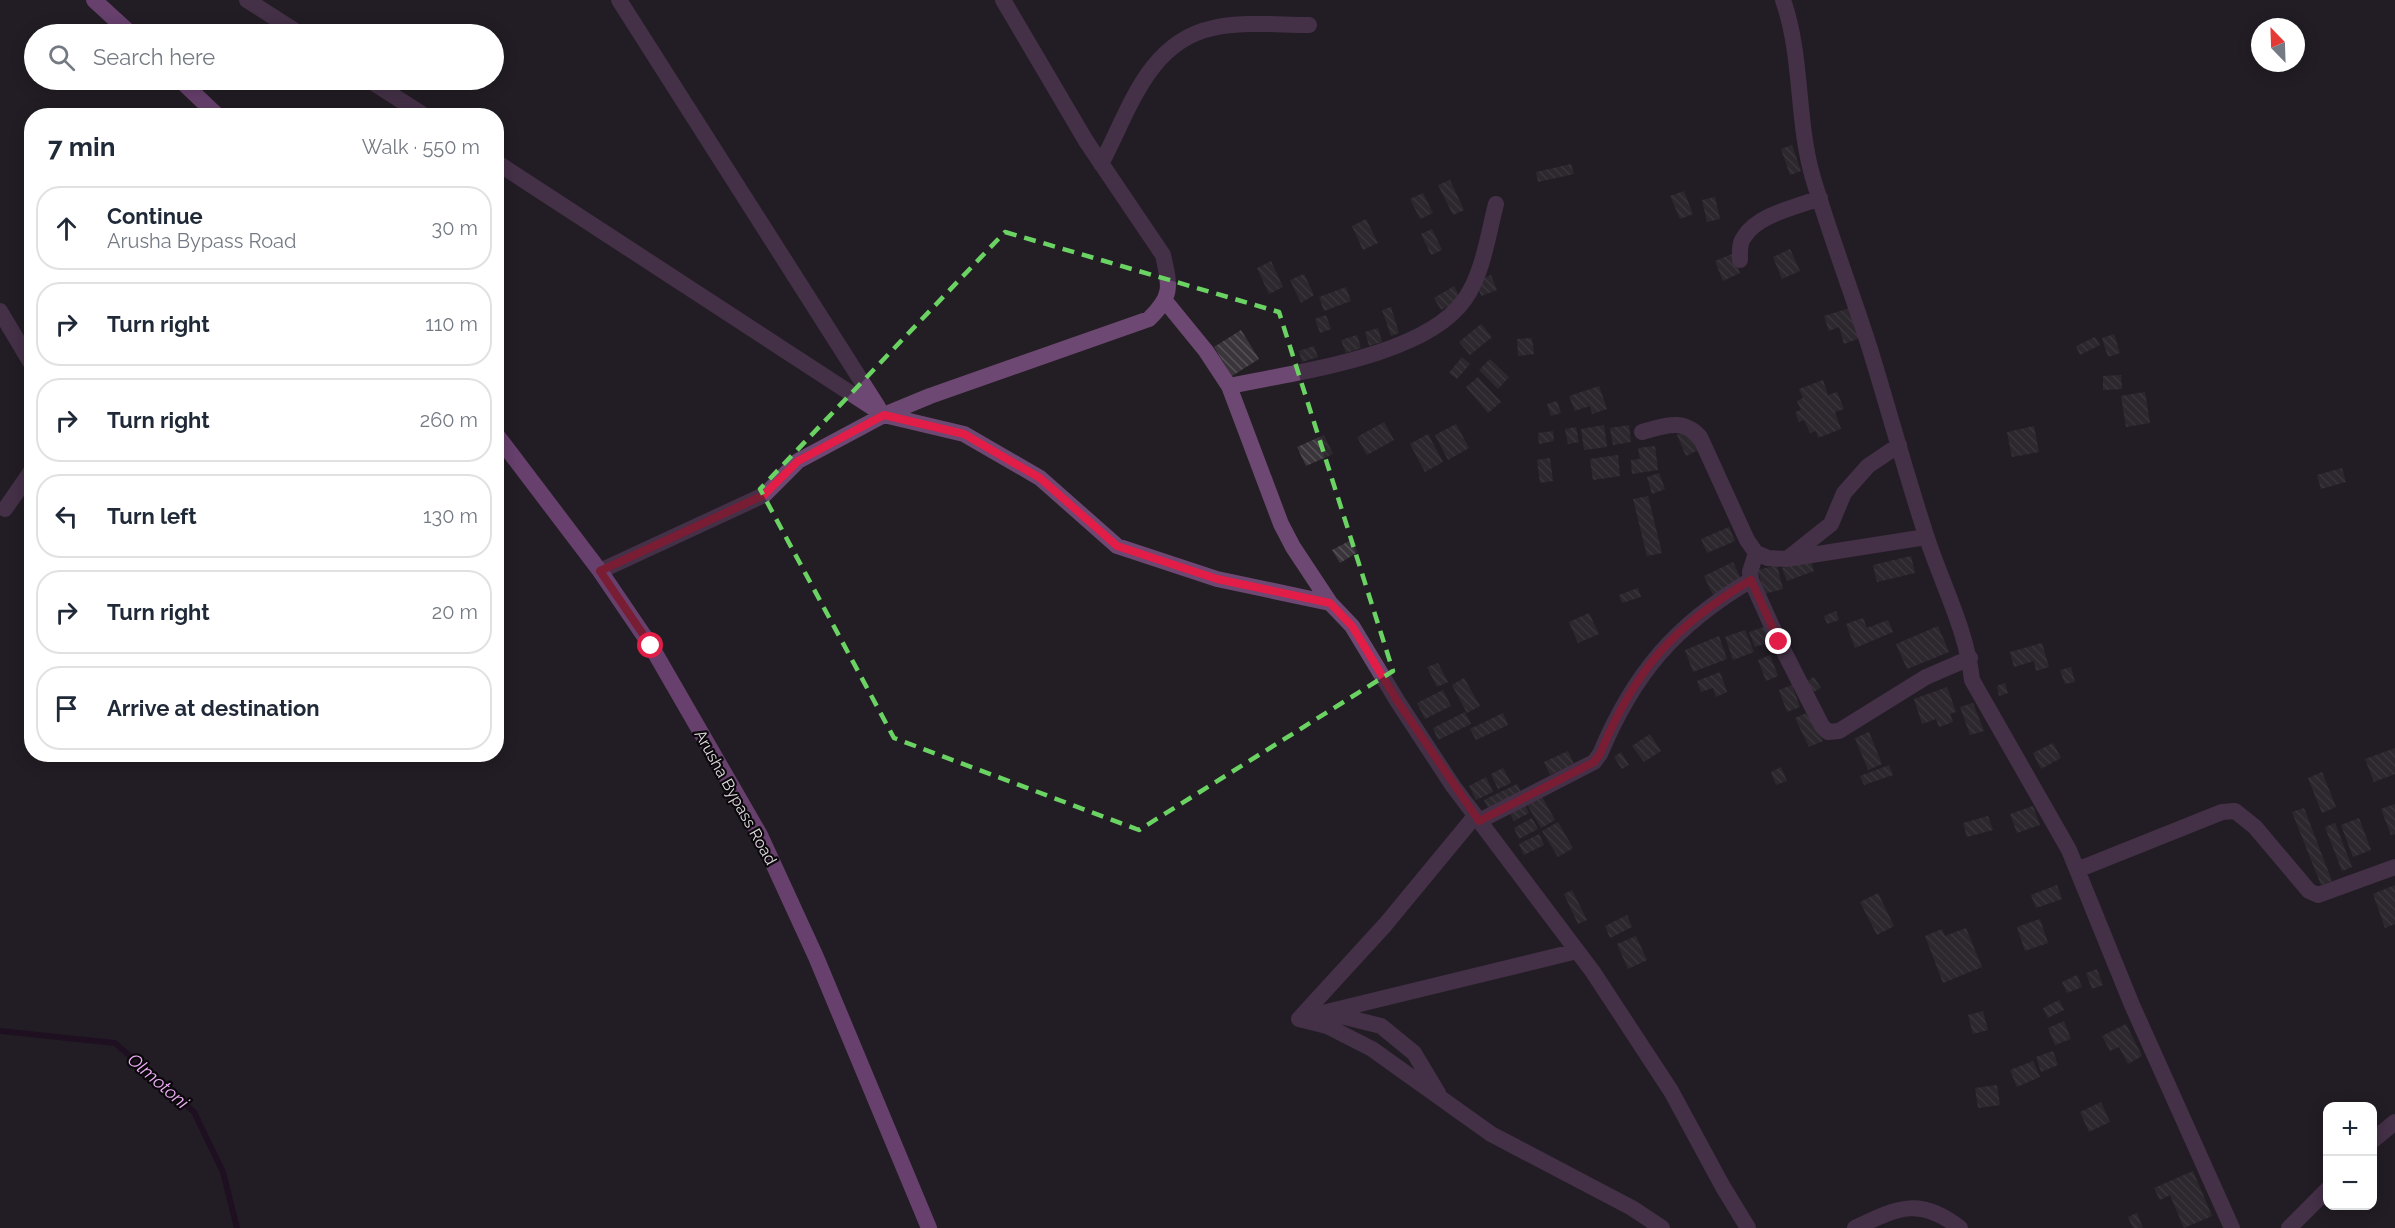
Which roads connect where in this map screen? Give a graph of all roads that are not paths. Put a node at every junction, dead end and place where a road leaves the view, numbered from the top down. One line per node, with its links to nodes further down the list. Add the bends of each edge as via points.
1 (94, 0): 6 (main road)
2 (248, 0): 7 (street)
3 (619, 0): 22 (street)
4 (1003, 0): 13 (street)
5 (1783, 0): 15 (street, via 1794,47 1805,149)
6 (120, 24)
7 (285, 24)
8 (1309, 25): 13 (street, via 1215,27 1185,38 1164,52 1149,72)
9 (191, 90): 11 (main road)
10 (384, 90): 12 (street)
11 (210, 108)
12 (412, 108)
13 (1101, 164): 18 (street, via 1162,255 1167,276)
14 (504, 167): 22 (street)
15 (1820, 198): 17 (street, via 1756,225 1743,237); 25 (street)
16 (1496, 204): 21 (street, via 1478,272 1465,299 1436,327 1387,350)
17 (1740, 260)
18 (1166, 302): 21 (street); 22 (street, via 1149,319)
19 (0, 311): 20 (street)
20 (24, 352)
21 (1229, 386): 33 (street, via 1281,524)
22 (884, 415): 31 (street, via 798,461 764,495); 33 (street, via 964,434 1040,478 1117,546 1217,579)
23 (1642, 432): 29 (street, via 1670,424 1692,428 1700,437)
24 (504, 445): 31 (main road, Arusha Bypass Road)
25 (1899, 445): 28 (street); 30 (street, via 1868,466 1844,494 1831,525)
26 (24, 482): 27 (street)
27 (5, 509)
28 (1926, 537): 30 (street); 34 (street)
29 (1756, 553): 30 (street); 32 (street)
30 (1786, 559)
31 (600, 571): 44 (main road, Arusha Bypass Road, via 651,646 760,835 816,957)
32 (1751, 580): 34 (street, via 1779,642 1828,732 1839,731 1926,677); 35 (street, via 1702,612 1661,651 1628,695 1594,762)
33 (1330, 603): 35 (street, via 1352,626)
34 (1970, 658): 37 (street, via 1972,680)
35 (1477, 818): 38 (street); 39 (street)
36 (2395, 867): 37 (street, via 2318,895 2309,891 2255,827 2235,812 2222,812)
37 (2077, 870): 49 (street, via 2132,1005)
38 (1577, 951): 39 (street); 46 (street, via 1671,1091)
39 (1299, 1019): 40 (street, via 1327,1026 1372,1049); 40 (street, via 1337,1016 1381,1026 1414,1053)
40 (1442, 1099): 45 (street, via 1491,1134 1632,1208)
41 (2395, 1122): 42 (street)
42 (2377, 1138)
43 (2323, 1194): 50 (street)
44 (928, 1228)
45 (1662, 1228)
46 (1748, 1228)
47 (1855, 1228): 48 (street, via 1887,1213 1921,1208 1944,1215)
48 (1960, 1228)
49 (2232, 1228)
50 (2289, 1228)

